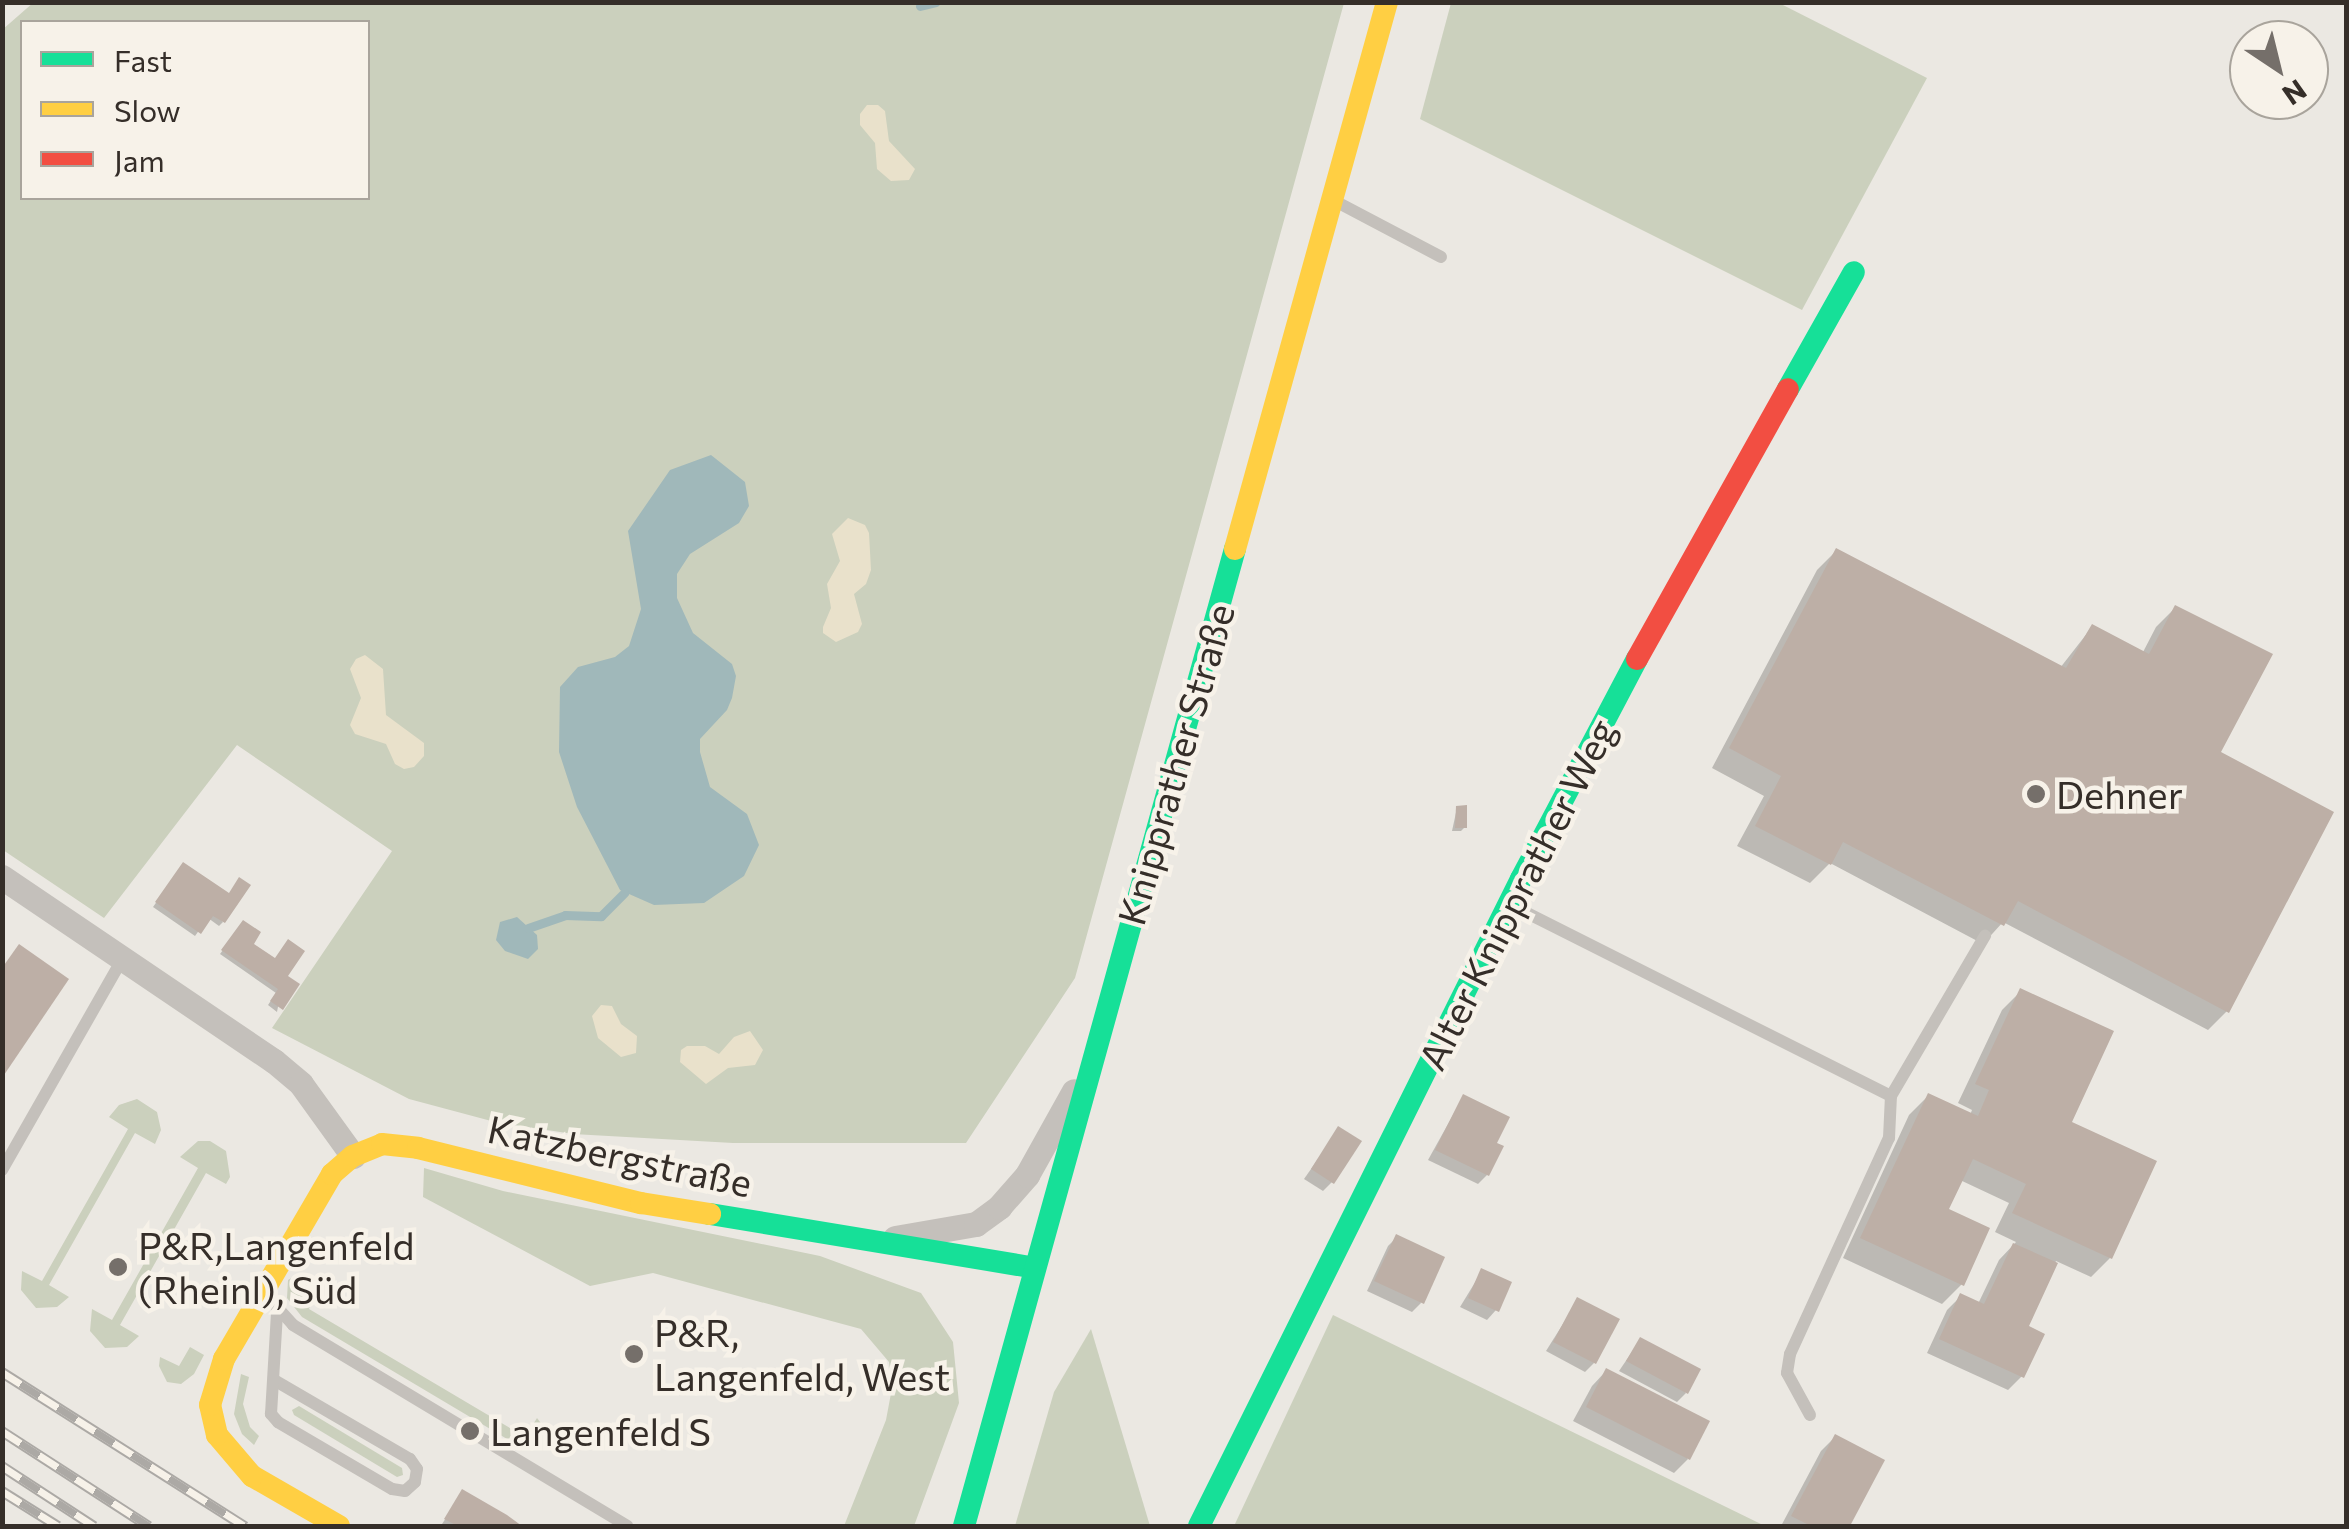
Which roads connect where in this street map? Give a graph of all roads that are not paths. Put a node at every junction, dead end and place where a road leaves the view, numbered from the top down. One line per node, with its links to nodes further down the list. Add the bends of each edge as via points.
1 (1386, 2): 2 (street, Knipprather Straße)
2 (1332, 200): 3 (lane); 9 (street, Knipprather Straße)
3 (1441, 257)
4 (1854, 272): 6 (street, Alter Knipprather Weg)
5 (2, 877): 8 (street)
6 (1508, 904): 10 (lane); 22 (street, Alter Knipprather Weg)
7 (1985, 936): 10 (lane)
8 (123, 958): 11 (street, via 301,1084); 12 (lane)
9 (1095, 1051): 13 (street, Katzbergstraße, via 1027,1174 1000,1207 976,1224); 14 (street, Knipprather Straße)
10 (1891, 1096): 18 (lane, via 1889,1138 1790,1354 1786,1373)
11 (353, 1156): 13 (street, Katzbergstraße, via 382,1144 418,1148 568,1189); 15 (street, via 332,1174)
12 (2, 1170)
13 (875, 1241): 14 (street, Katzbergstraße)
14 (1035, 1268): 21 (street, Knipprather Straße)
15 (273, 1270): 16 (lane); 19 (street, via 214,1383 212,1424 252,1476)
16 (277, 1312): 17 (lane); 20 (lane)
17 (274, 1380): 17 (lane, via 268,1403 278,1422 392,1489 415,1482 418,1469 410,1459)
18 (1810, 1415)
19 (340, 1526)
20 (626, 1526)
21 (964, 1526)
22 (1199, 1526)

